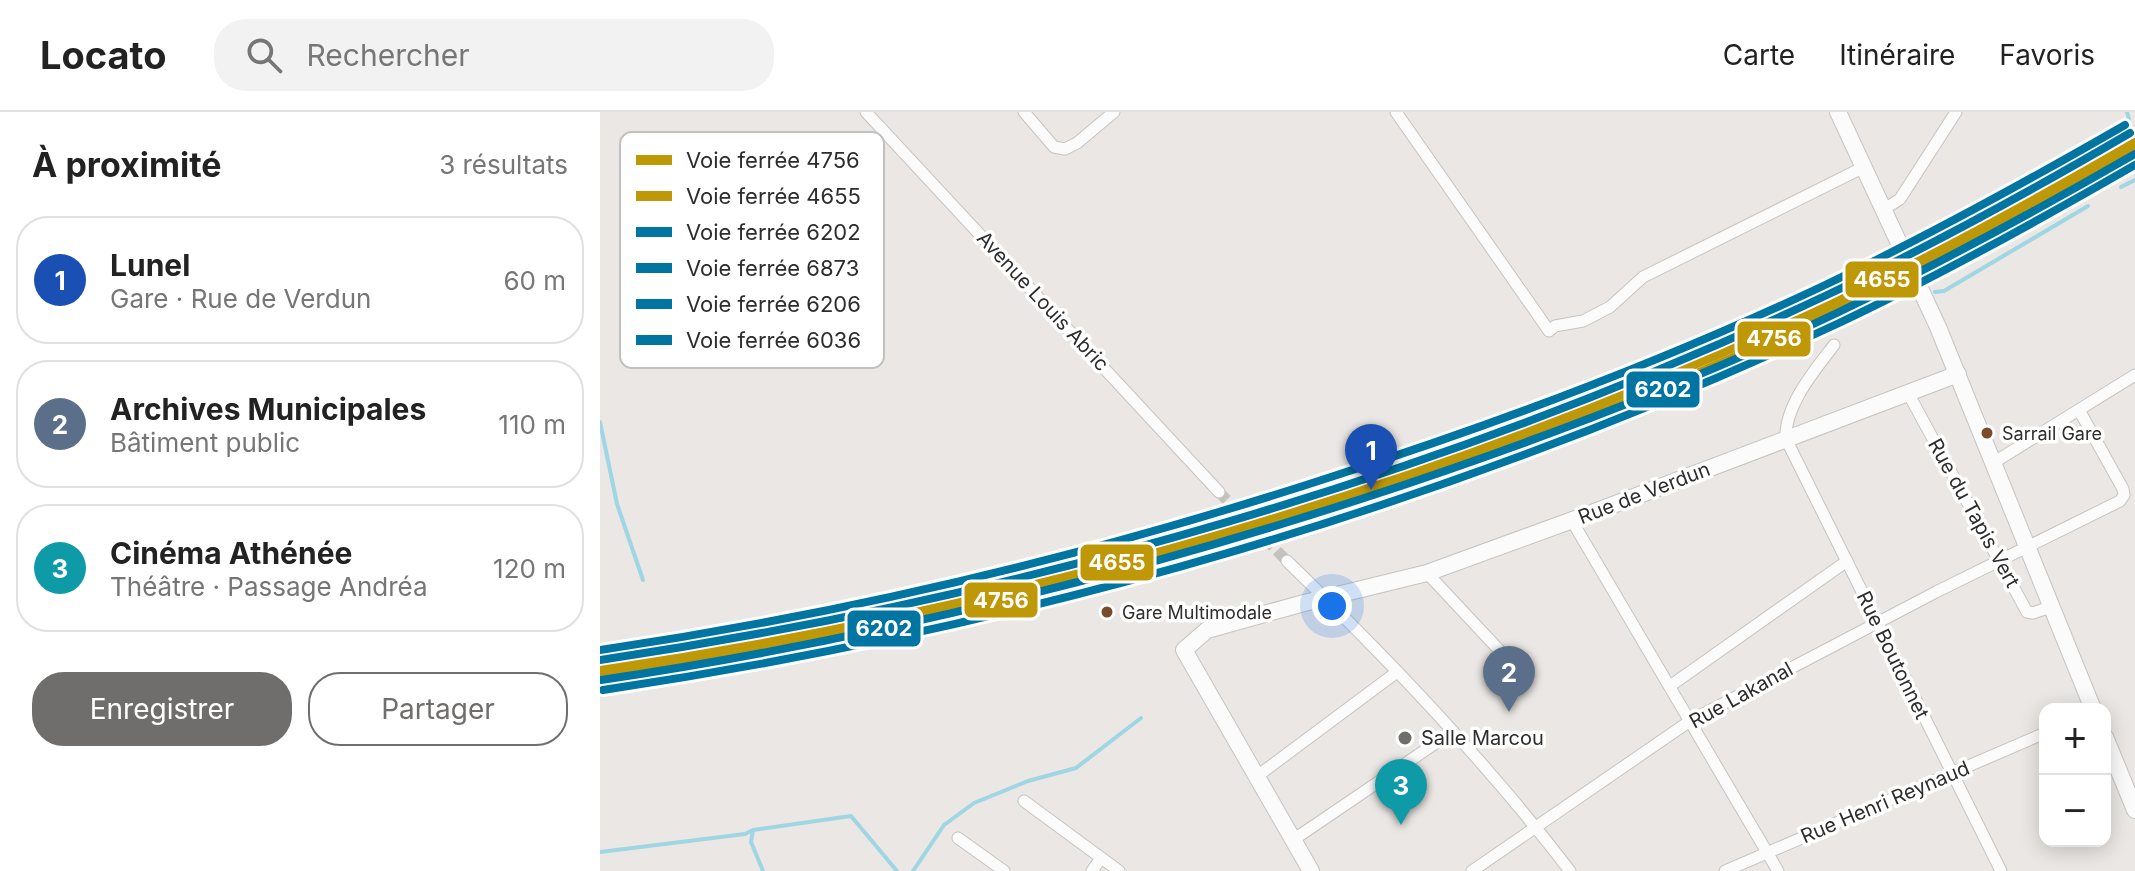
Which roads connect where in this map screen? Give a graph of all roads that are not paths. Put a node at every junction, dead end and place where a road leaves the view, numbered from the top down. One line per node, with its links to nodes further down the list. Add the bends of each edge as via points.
1 (866, 112): 16 (street, Avenue Louis Abric)
2 (1024, 112): 3 (street, via 1054,147 1065,149)
3 (1114, 112)
4 (1396, 112): 7 (street, via 1549,331 1610,307 1643,277)
5 (1838, 112): 7 (main road)
6 (1956, 112): 8 (street, via 1900,199)
7 (1862, 168): 8 (main road)
8 (1883, 210): 10 (main road)
9 (1834, 345): 14 (street, via 1793,406)
10 (1958, 374): 12 (main road, Rue de Verdun); 15 (main road)
11 (2135, 375): 13 (street)
12 (1908, 393): 14 (main road, Rue de Verdun); 19 (street, Rue du Tapis Vert)
13 (2079, 410): 15 (street); 18 (street, Rue Lakanal, via 2124,495)
14 (1786, 439): 17 (main road, Rue de Verdun); 21 (street, Rue Boutonnet)
15 (1993, 463): 18 (main road)
16 (1219, 492)
17 (1572, 521): 22 (main road, Rue de Verdun); 28 (street)
18 (2026, 549): 19 (street, Rue Lakanal); 24 (main road)
19 (2000, 560): 24 (street, Rue du Tapis Vert, via 2027,612); 25 (street, Rue Lakanal)
20 (1287, 561): 23 (street)
21 (1847, 561): 25 (street, Rue Boutonnet); 28 (street)
22 (1427, 573): 23 (main road, Rue de Verdun); 26 (street)
23 (1326, 598): 27 (street); 35 (main road, Rue de Verdun, via 1207,630 1184,650)
24 (2050, 607): 29 (main road)
25 (1877, 622): 30 (street, Rue Lakanal); 34 (street, Rue Boutonnet)
26 (1500, 651)
27 (1397, 672): 31 (street); 35 (street)
28 (1670, 686): 30 (street)
29 (2090, 703)
30 (1690, 721): 38 (street, Rue Lakanal); 41 (street)
31 (1452, 732): 38 (street); 40 (street)
32 (2039, 736): 34 (street, Rue Henri Reynaud)
33 (2111, 751): 37 (main road)
34 (1952, 773): 41 (street, Rue Henri Reynaud); 51 (street, Rue Boutonnet)
35 (1256, 777): 40 (main road)
36 (1024, 801): 42 (street)
37 (2134, 805)
38 (1537, 827): 47 (street, Rue Lakanal); 48 (street)
39 (958, 838): 43 (street)
40 (1293, 840): 46 (main road)
41 (1767, 853): 49 (street, Rue Henri Reynaud); 50 (street)
42 (1101, 858): 44 (street); 45 (street)
43 (1004, 871)
44 (1092, 871)
45 (1119, 871)
46 (1311, 871)
47 (1472, 871)
48 (1570, 871)
49 (1725, 871)
50 (1778, 871)
51 (2001, 871)

